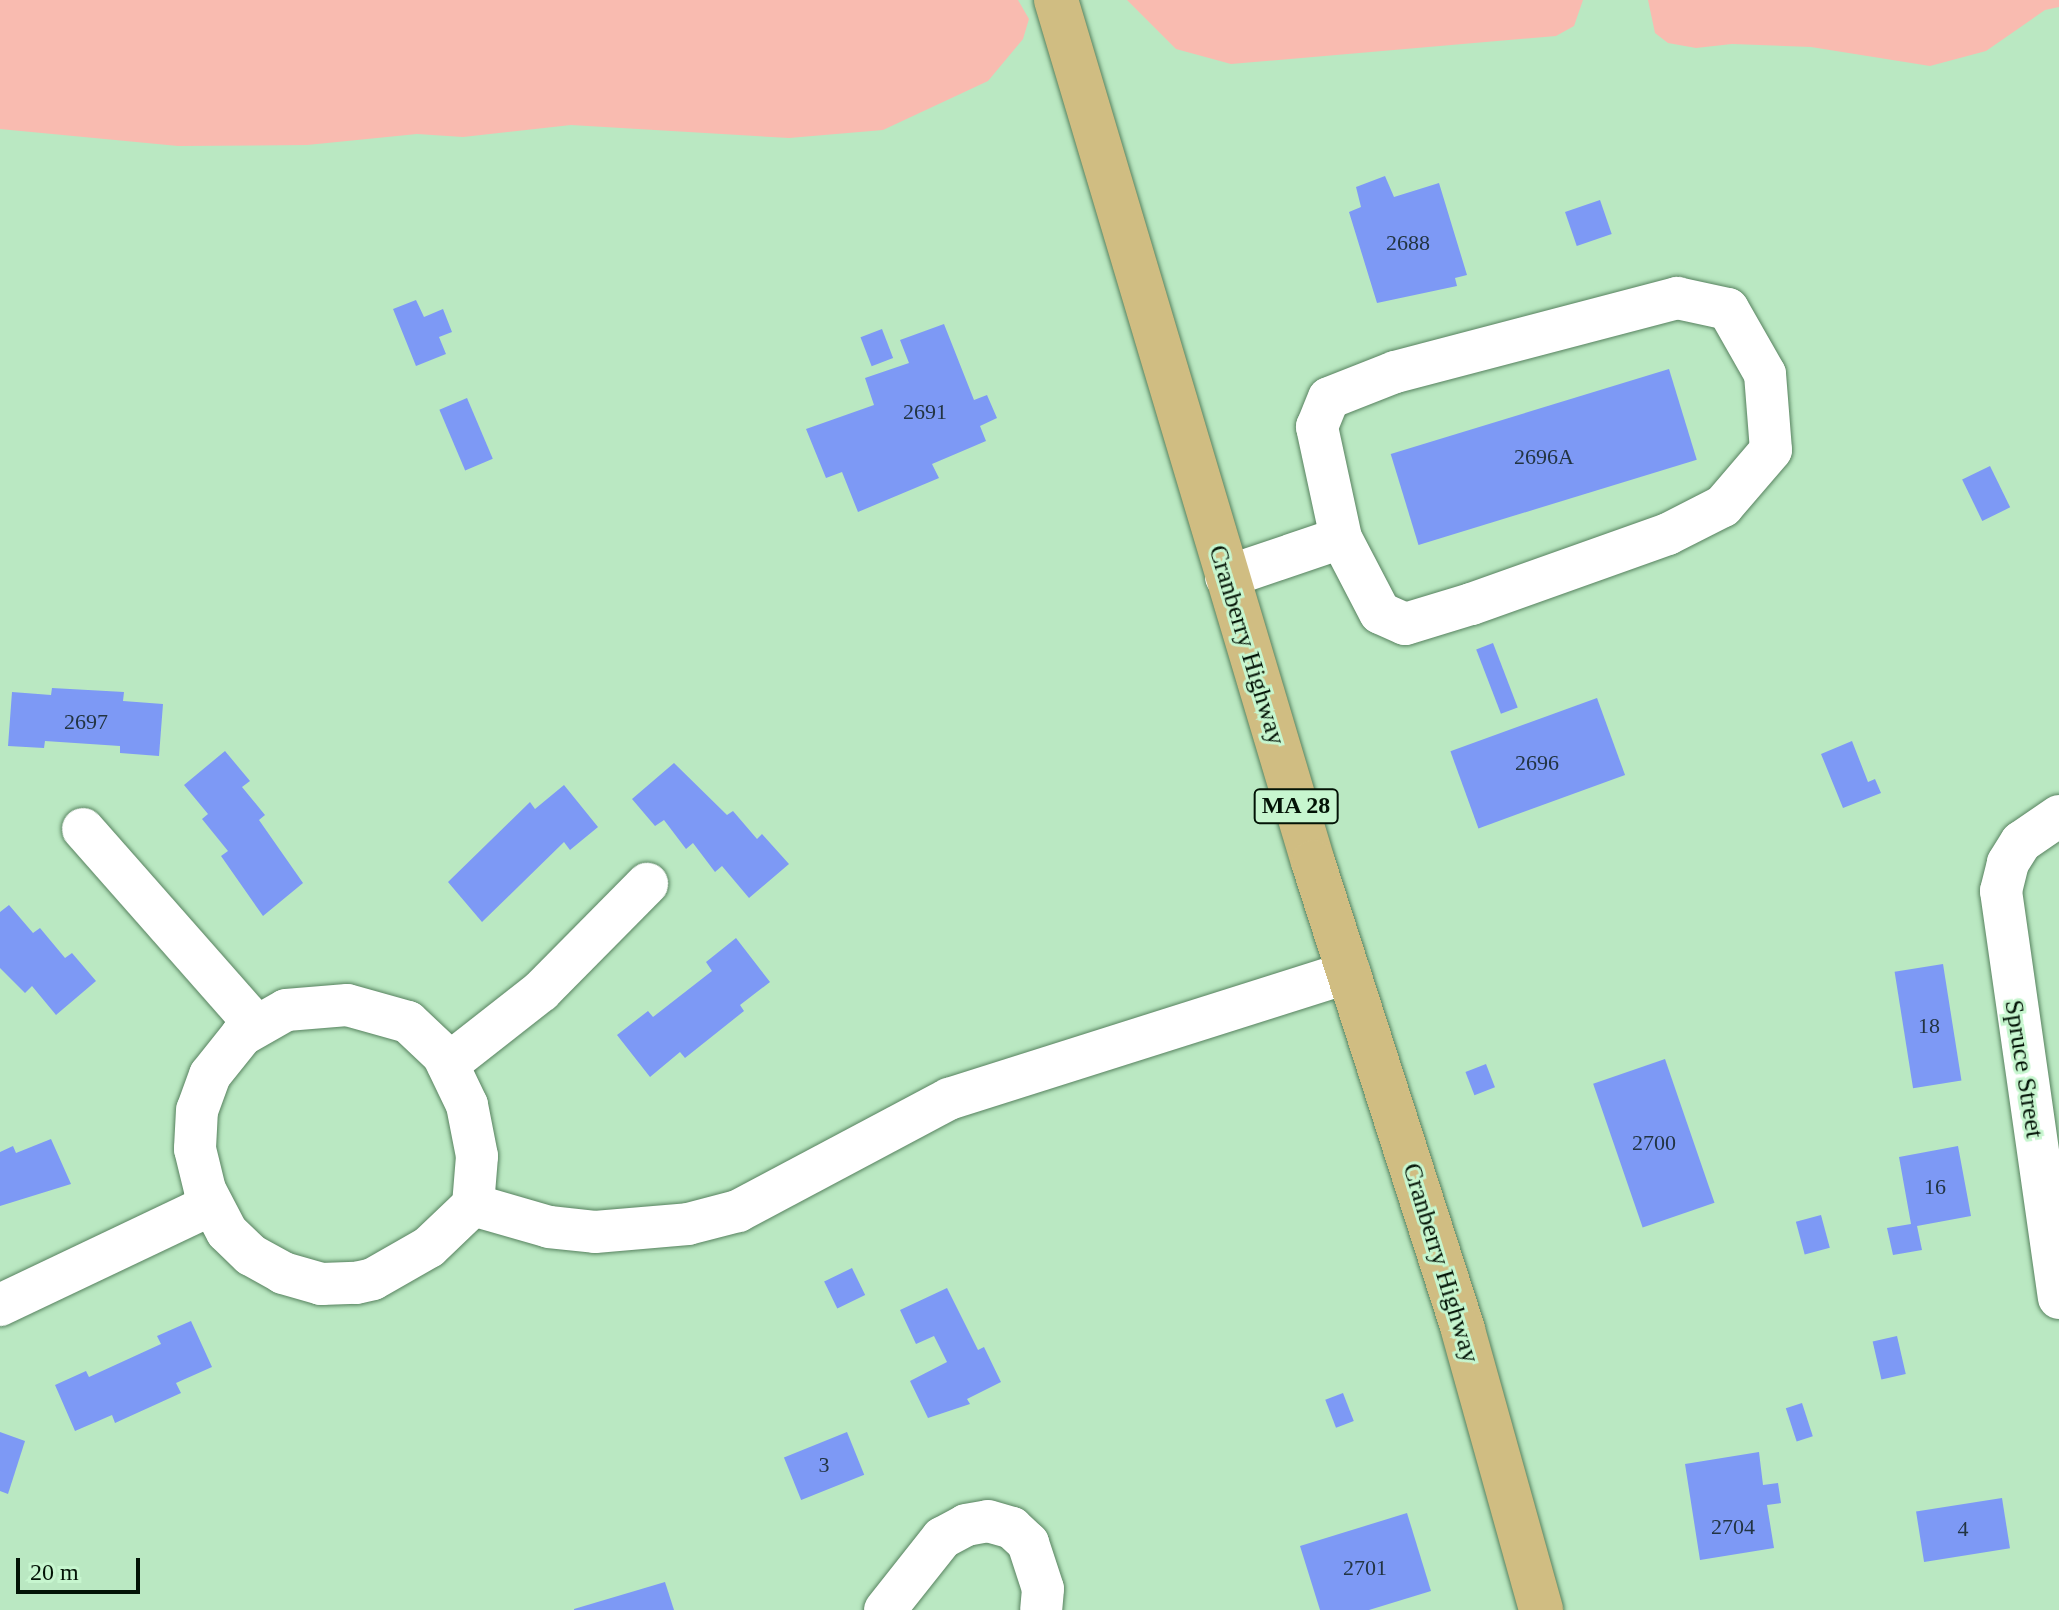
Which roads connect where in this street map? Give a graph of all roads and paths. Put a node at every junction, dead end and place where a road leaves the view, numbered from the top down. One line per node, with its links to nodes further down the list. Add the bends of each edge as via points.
1 (1056, 0): 3 (main road, Cranberry Highway / MA 28)
2 (1341, 538): 2 (street, via 1317,427 1329,398 1395,372 1677,298 1728,309 1765,374 1771,450 1723,506 1668,534 1405,624 1380,613); 3 (street)
3 (1226, 577): 7 (main road, Cranberry Highway / MA 28)
4 (2059, 816): 12 (street, Spruce Street, via 2020,843 2003,875 2003,926)
5 (83, 829): 8 (street)
6 (647, 884): 9 (street, via 541,991)
7 (1349, 972): 11 (street, via 949,1099 738,1211 688,1224 595,1232 549,1227); 16 (main road, Cranberry Highway / MA 28, via 1463,1330)
8 (256, 1025): 9 (street, via 306,1005 368,1007 408,1022); 10 (street, via 218,1061 197,1110 195,1149)
9 (448, 1064): 11 (street, via 462,1090 475,1138)
10 (211, 1205): 11 (street, via 227,1232 265,1264 302,1280 338,1284 373,1279 396,1268 448,1231); 13 (street)
11 (473, 1205)
12 (2059, 1298)
13 (0, 1305)
14 (885, 1610): 15 (street, via 942,1538 988,1521 1012,1528 1028,1543 1043,1589)
15 (1041, 1610)
16 (1541, 1610)

